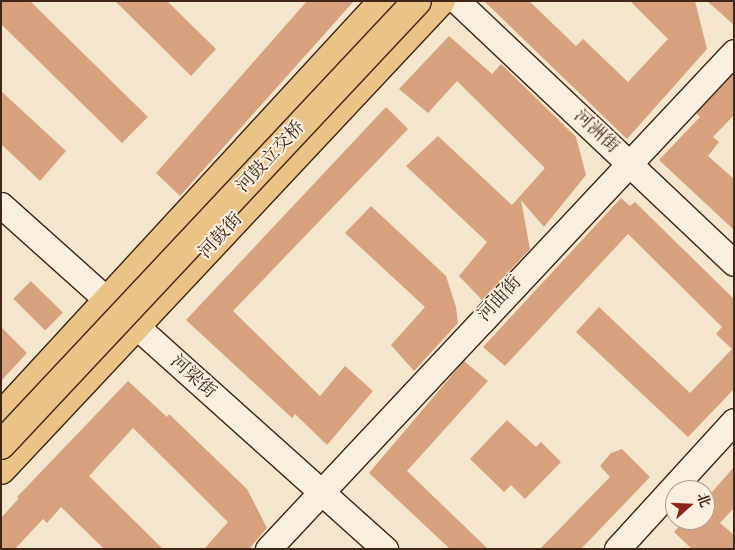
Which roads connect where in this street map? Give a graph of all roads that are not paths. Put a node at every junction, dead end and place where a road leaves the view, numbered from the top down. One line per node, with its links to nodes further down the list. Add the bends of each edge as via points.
1 (383, 1): 9 (highway)
2 (417, 1): 13 (highway, 河鼓立交桥, bridge)
3 (441, 1): 10 (highway, 河鼓街)
4 (457, 1): 6 (street, 河洲街)
5 (734, 52): 6 (street, 河曲街)
6 (628, 162): 8 (street, 河洲街); 15 (street, 河曲街)
7 (1, 205): 9 (street, 河梁街)
8 (734, 263)
9 (107, 302): 10 (street, 河梁街); 11 (highway)
10 (136, 326): 14 (highway, 河鼓街); 15 (street, 河梁街)
11 (1, 416)
12 (734, 421): 18 (street)
13 (1, 445)
14 (1, 470)
15 (321, 490): 16 (street, 河曲街); 17 (street, 河梁街)
16 (268, 549)
17 (385, 549)
18 (617, 549)

